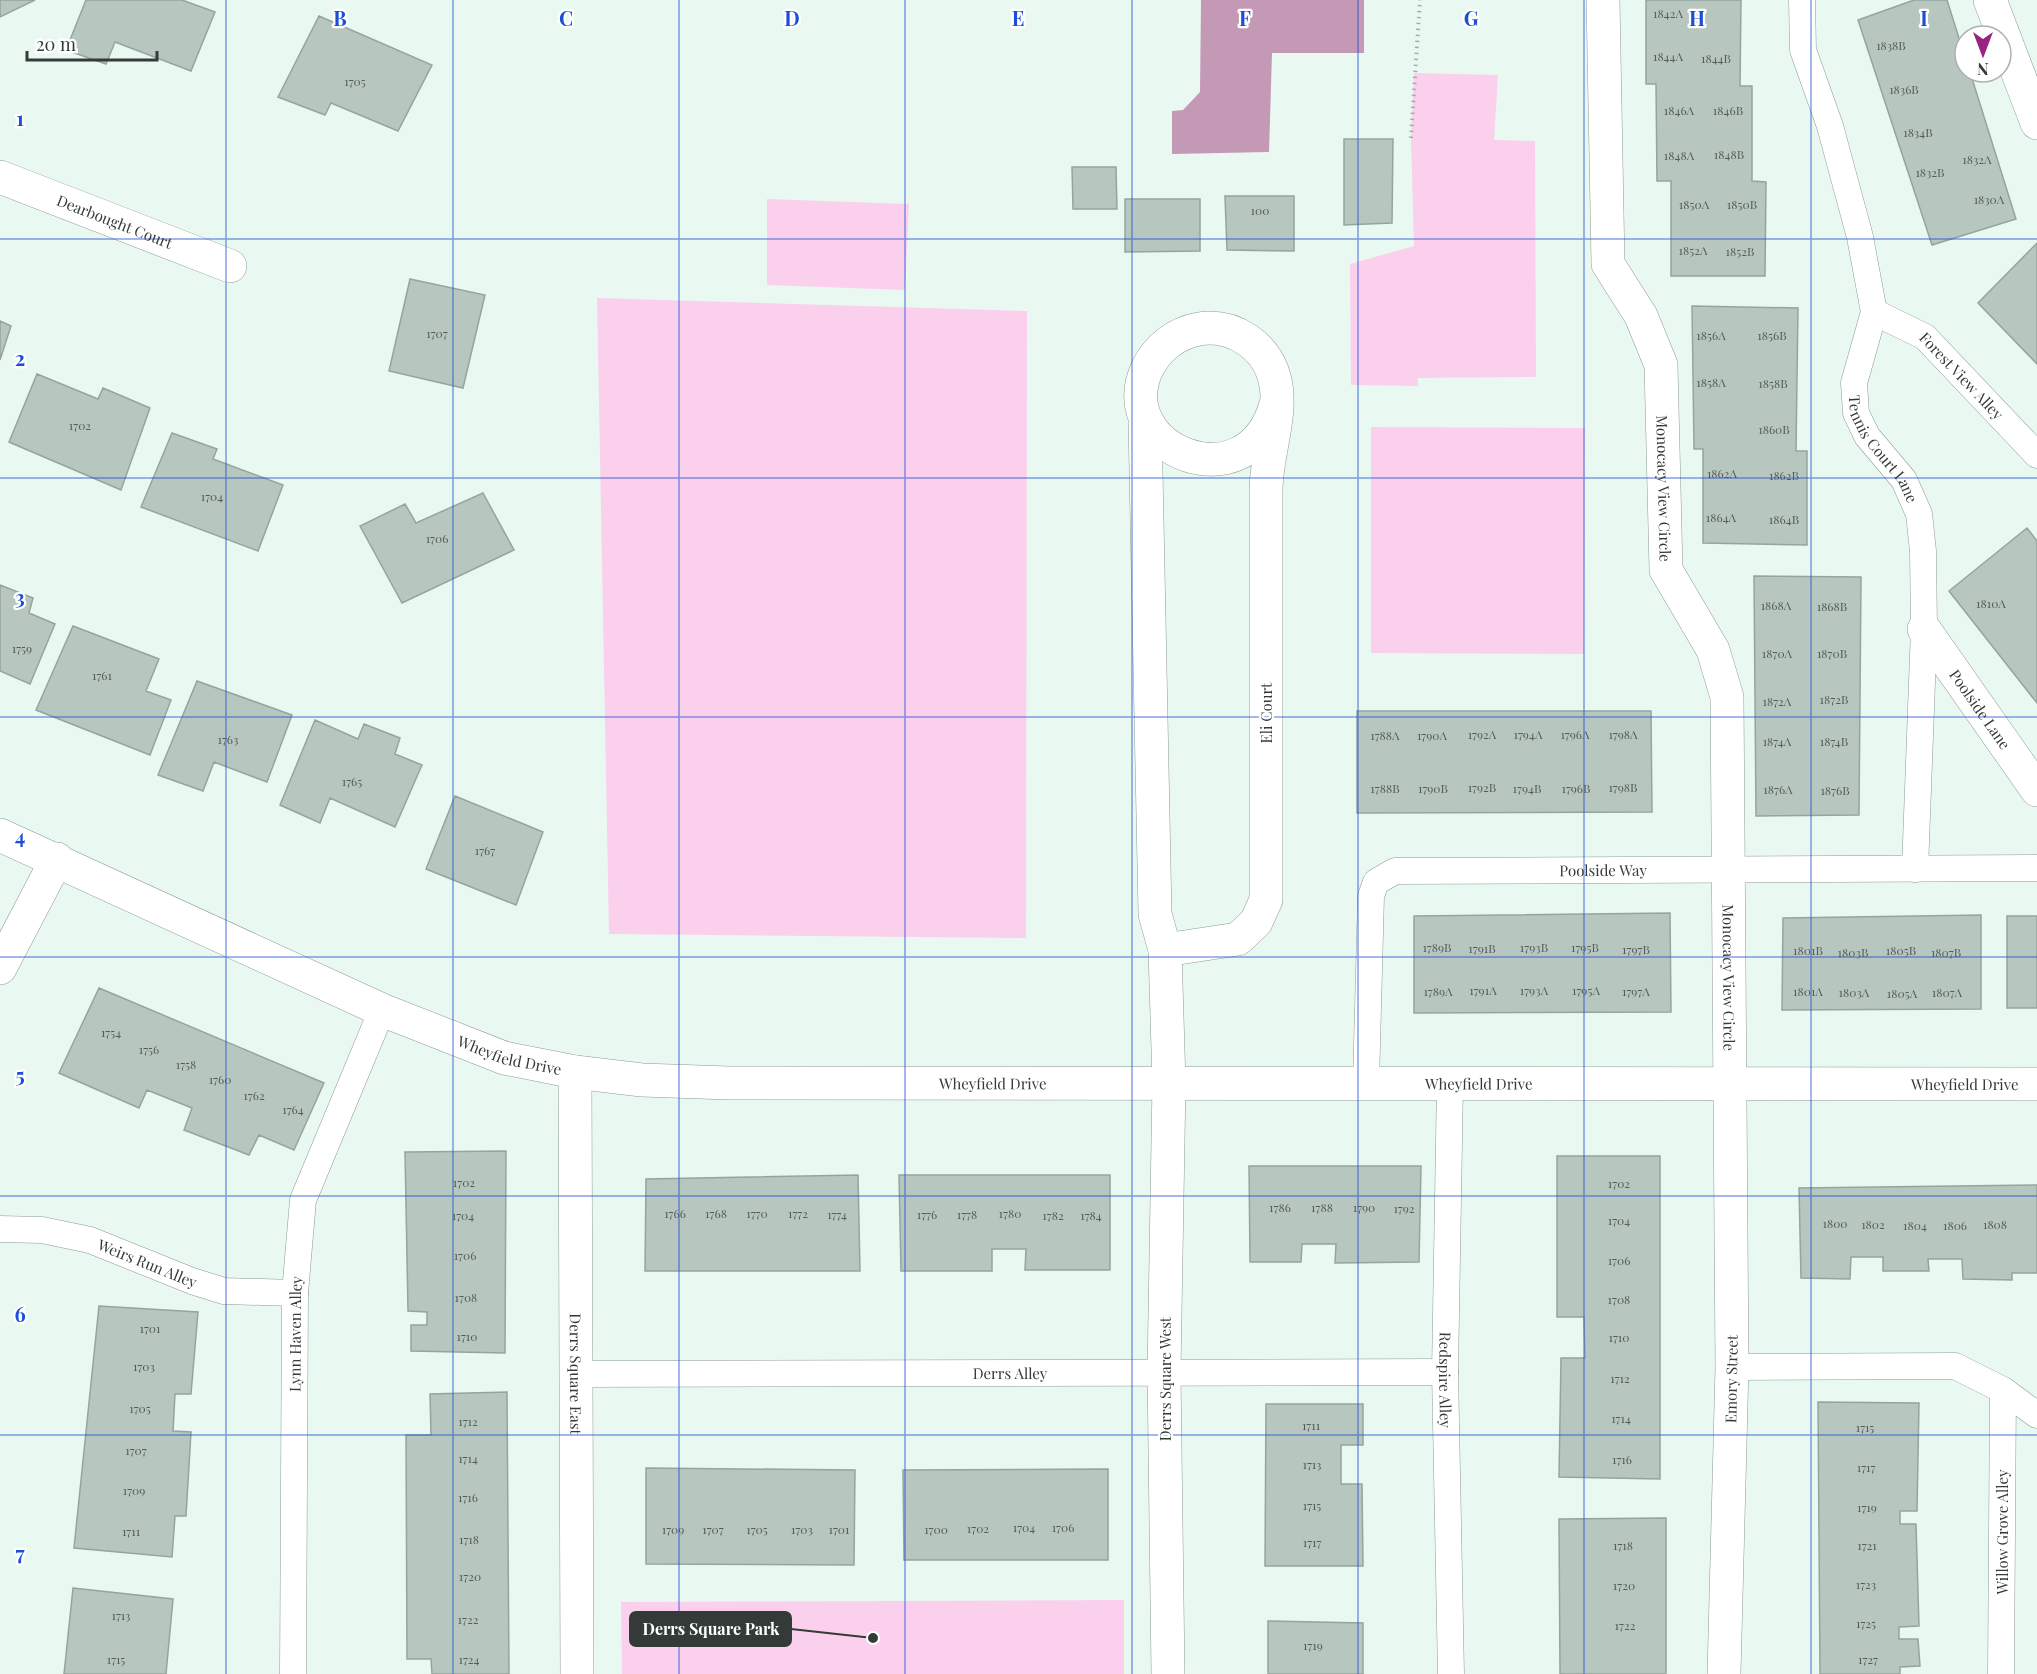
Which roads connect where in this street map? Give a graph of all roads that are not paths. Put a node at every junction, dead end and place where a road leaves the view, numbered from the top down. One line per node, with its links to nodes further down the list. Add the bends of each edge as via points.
1 (1603, 0): 17 (street, Monocacy View Circle, via 1608,264 1641,316 1661,365 1666,570 1713,650 1727,697)
2 (1802, 0): 7 (lane, Tennis Court Lane, via 1803,50 1830,126 1857,226)
3 (1990, 0): 4 (street)
4 (2037, 123)
5 (0, 177): 6 (street, Dearbought Court)
6 (230, 266)
7 (1874, 312): 10 (lane, Forest View Alley, via 1925,337); 11 (lane, Tennis Court Lane, via 1854,383 1856,413 1867,436 1904,480 1919,514)
8 (1276, 404): 9 (street, via 1258,439 1239,454 1217,460 1193,459 1167,445); 9 (street, Eli Court, via 1275,381 1267,359 1246,337 1208,327 1187,331 1167,342 1147,370 1142,392); 18 (street, Eli Court, via 1266,486 1266,900 1256,922 1238,939)
9 (1145, 422): 18 (street, Eli Court, via 1155,914)
10 (2037, 455)
11 (1924, 629): 12 (street, Poolside Lane); 16 (lane, Tennis Court Lane)
12 (2037, 790)
13 (0, 835): 14 (street, Wheyfield Drive)
14 (57, 859): 19 (street); 20 (street, Wheyfield Drive)
15 (2037, 868): 16 (lane, Poolside Way)
16 (1915, 869): 17 (lane, Poolside Way)
17 (1729, 871): 23 (lane, Poolside Way, via 1395,872 1376,882 1371,896); 25 (street, Monocacy View Circle)
18 (1165, 950): 22 (street, Eli Court)
19 (0, 968)
20 (382, 1010): 21 (street, Wheyfield Drive, via 504,1058); 28 (lane, Lynn Haven Alley, via 303,1200)
21 (575, 1072): 22 (street, Wheyfield Drive, via 642,1080 729,1083); 32 (street, Derrs Square East)
22 (1169, 1083): 23 (street, Wheyfield Drive); 30 (street, Derrs Square West)
23 (1366, 1083): 24 (street, Wheyfield Drive)
24 (1450, 1084): 25 (street, Wheyfield Drive); 31 (lane, Redspire Alley)
25 (1731, 1084): 26 (street, Wheyfield Drive); 29 (street, Emory Street)
26 (2037, 1084)
27 (0, 1228): 28 (lane, Weirs Run Alley, via 42,1230 90,1240 224,1291)
28 (295, 1293): 35 (lane, Lynn Haven Alley)
29 (1732, 1367): 33 (lane, via 1954,1366); 39 (street, Emory Street)
30 (1164, 1372): 31 (lane, Derrs Alley); 32 (lane, Derrs Alley); 37 (street, Derrs Square West)
31 (1444, 1372): 38 (lane, Redspire Alley)
32 (576, 1374): 36 (street, Derrs Square East)
33 (2003, 1390): 34 (lane); 40 (lane, Willow Grove Alley)
34 (2037, 1415)
35 (292, 1674)
36 (577, 1674)
37 (1168, 1674)
38 (1451, 1674)
39 (1724, 1674)
40 (2001, 1674)

